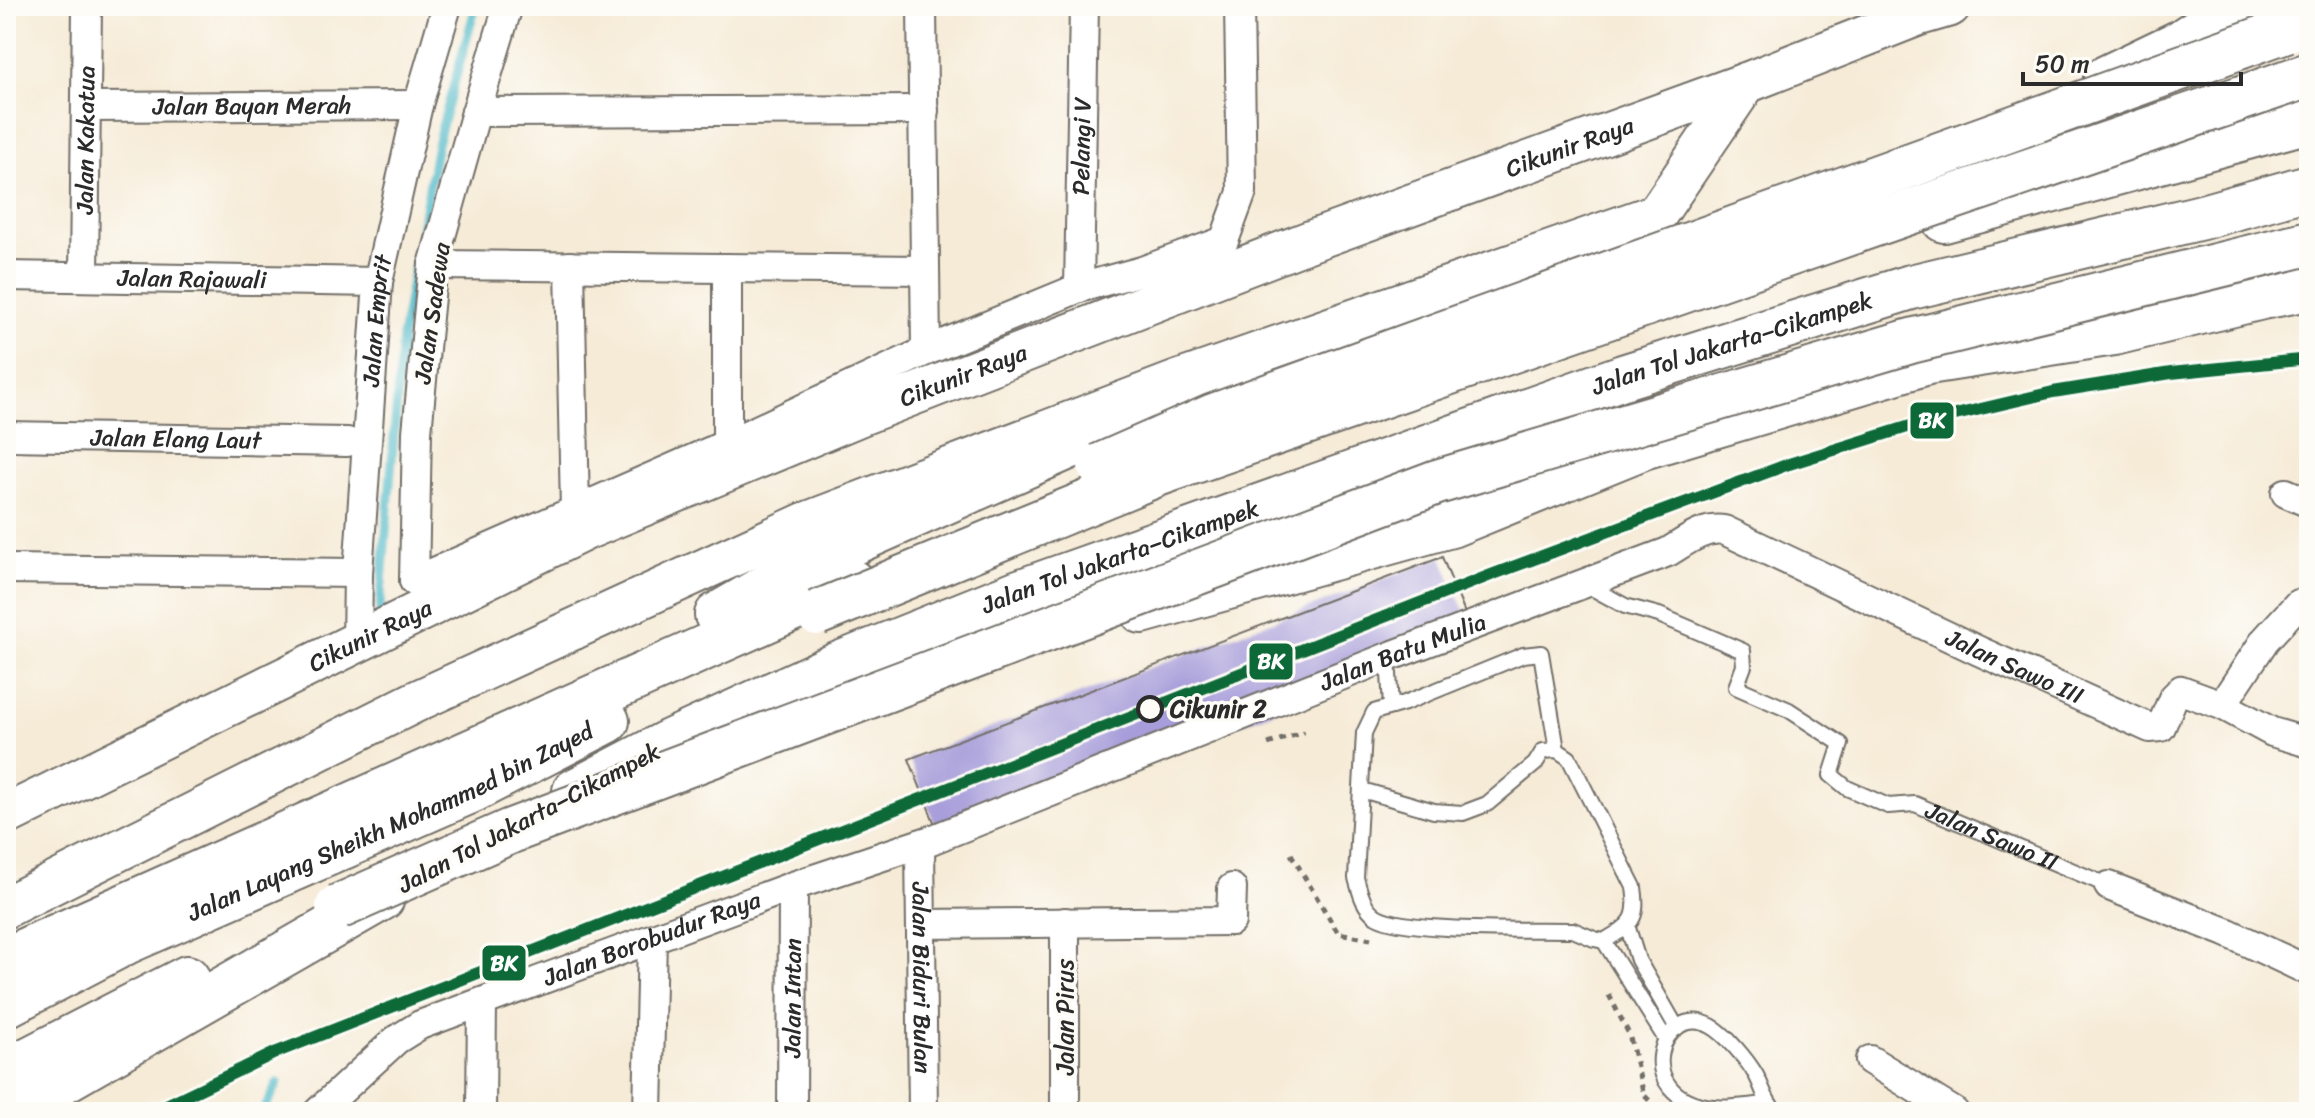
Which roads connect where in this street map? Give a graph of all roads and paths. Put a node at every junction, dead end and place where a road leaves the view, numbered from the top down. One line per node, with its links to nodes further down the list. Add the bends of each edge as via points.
1 (87, 6): 13 (street, Jalan Kakatua)
2 (447, 6): 12 (street, Jalan Emprit)
3 (508, 6): 15 (street, Jalan Sadewa)
4 (922, 6): 14 (street)
5 (1084, 6): 28 (street, Pelangi V)
6 (1239, 6): 28 (street, via 1242,192 1224,241)
7 (1950, 6): 11 (street, Cikunir Raya)
8 (2235, 6): 44 (highway, via 2181,42 2052,103 1657,234 1091,437 807,563 686,633)
9 (2301, 25): 40 (highway, bridge, via 1214,416 1101,466)
10 (2309, 75): 40 (highway, bridge, via 1160,473)
11 (1746, 83): 41 (street, Cikunir Raya, via 1308,242 866,413 585,530); 58 (street, via 1657,214 1175,382 805,523 419,700)
12 (418, 105): 13 (street, Jalan Bayan Merah); 26 (street, Jalan Emprit)
13 (86, 107): 25 (street, Jalan Kakatua)
14 (924, 110): 15 (street); 23 (street)
15 (476, 112): 20 (street, Jalan Sadewa)
16 (2309, 120): 44 (highway, via 1313,394 994,519)
17 (2309, 187): 27 (highway, Jalan Tol Jakarta–Cikampek)
18 (2309, 243): 43 (highway, bridge, via 1911,341 1437,482)
19 (2309, 251): 27 (highway)
20 (433, 265): 21 (street); 34 (street, Jalan Sadewa, via 417,432 414,581)
21 (570, 266): 22 (street); 34 (street)
22 (727, 268): 23 (street); 33 (street)
23 (925, 270): 30 (street)
24 (6, 276): 25 (street, Jalan Rajawali)
25 (84, 276): 26 (street, Jalan Rajawali)
26 (378, 282): 37 (street, Jalan Emprit)
27 (1911, 287): 75 (highway, Jalan Tol Jakarta–Cikampek, via 1623,377 1019,592 837,665 515,821)
28 (1079, 288): 30 (street)
29 (2309, 288): 43 (highway, bridge, via 2114,333 1928,362 1643,447 1451,525)
30 (926, 351): 33 (street)
31 (6, 436): 32 (street, Jalan Elang Laut)
32 (347, 442)
33 (727, 444): 34 (street)
34 (575, 511)
35 (1705, 531): 38 (street, Jalan Batu Mulia, via 1668,552); 45 (street, Jalan Sawo III, via 1724,530 2150,728 2161,727 2181,690)
36 (6, 569): 37 (street)
37 (358, 573): 41 (street, Jalan Emprit)
38 (1585, 584): 42 (street, Jalan Batu Mulia); 56 (lane, Jalan Sawo II, via 1625,606 1743,651 1736,687 1789,710 1841,744 1831,775 1847,788 1888,806 1915,804)
39 (2298, 604): 45 (street, via 2265,640)
40 (817, 613): 69 (highway, Jalan Layang Sheikh Mohammed bin Zayed, via 475,789 128,941)
41 (357, 644): 52 (street, Cikunir Raya)
42 (1388, 657): 46 (lane); 53 (street, Jalan Batu Mulia)
43 (942, 667): 73 (highway, bridge, via 511,831 199,972)
44 (622, 685): 65 (highway)
45 (2222, 705): 48 (street, Jalan Sawo III, via 2272,732)
46 (1391, 707): 50 (lane, via 1523,655 1541,653); 51 (lane, via 1374,712 1364,733)
47 (1304, 732): 49 (path)
48 (2309, 743)
49 (1268, 744)
50 (1557, 750): 51 (lane, via 1543,751 1487,804 1463,813 1434,811); 61 (lane, via 1569,758 1634,887 1635,914)
51 (1362, 790): 63 (lane, via 1356,878 1362,901 1375,915 1432,927 1573,930)
52 (6, 815)
53 (920, 844): 55 (street, Jalan Borobudur Raya); 60 (street, Jalan Biduri Bulan)
54 (1291, 854): 64 (path, via 1338,933)
55 (793, 886): 62 (street, Jalan Borobudur Raya); 79 (street, Jalan Intan)
56 (2109, 886): 66 (street, Jalan Sawo II)
57 (1232, 888): 59 (street, via 1231,921)
58 (6, 907)
59 (1065, 922): 60 (street); 81 (street, Jalan Pirus)
60 (921, 924): 80 (street, Jalan Biduri Bulan)
61 (1628, 928): 63 (lane); 70 (lane, via 1638,960)
62 (652, 939): 68 (street, Jalan Borobudur Raya); 78 (street)
63 (1604, 941): 71 (lane)
64 (1382, 942)
65 (6, 959)
66 (2309, 971)
67 (1603, 983): 82 (path, via 1629,1034 1644,1095)
68 (482, 1003): 76 (street, Jalan Borobudur Raya, via 420,1025 396,1040); 77 (street)
69 (6, 1005)
70 (1677, 1028): 71 (lane); 74 (lane, via 1697,1021 1713,1027 1742,1055)
71 (1665, 1038): 74 (lane, via 1659,1057 1665,1084 1677,1096 1714,1107)
72 (1870, 1060): 83 (street)
73 (6, 1071)
74 (1772, 1108)
75 (9, 1112)
76 (318, 1112)
77 (481, 1112)
78 (648, 1112)
79 (792, 1112)
80 (923, 1112)
81 (1065, 1112)
82 (1661, 1112)
83 (1954, 1112)

